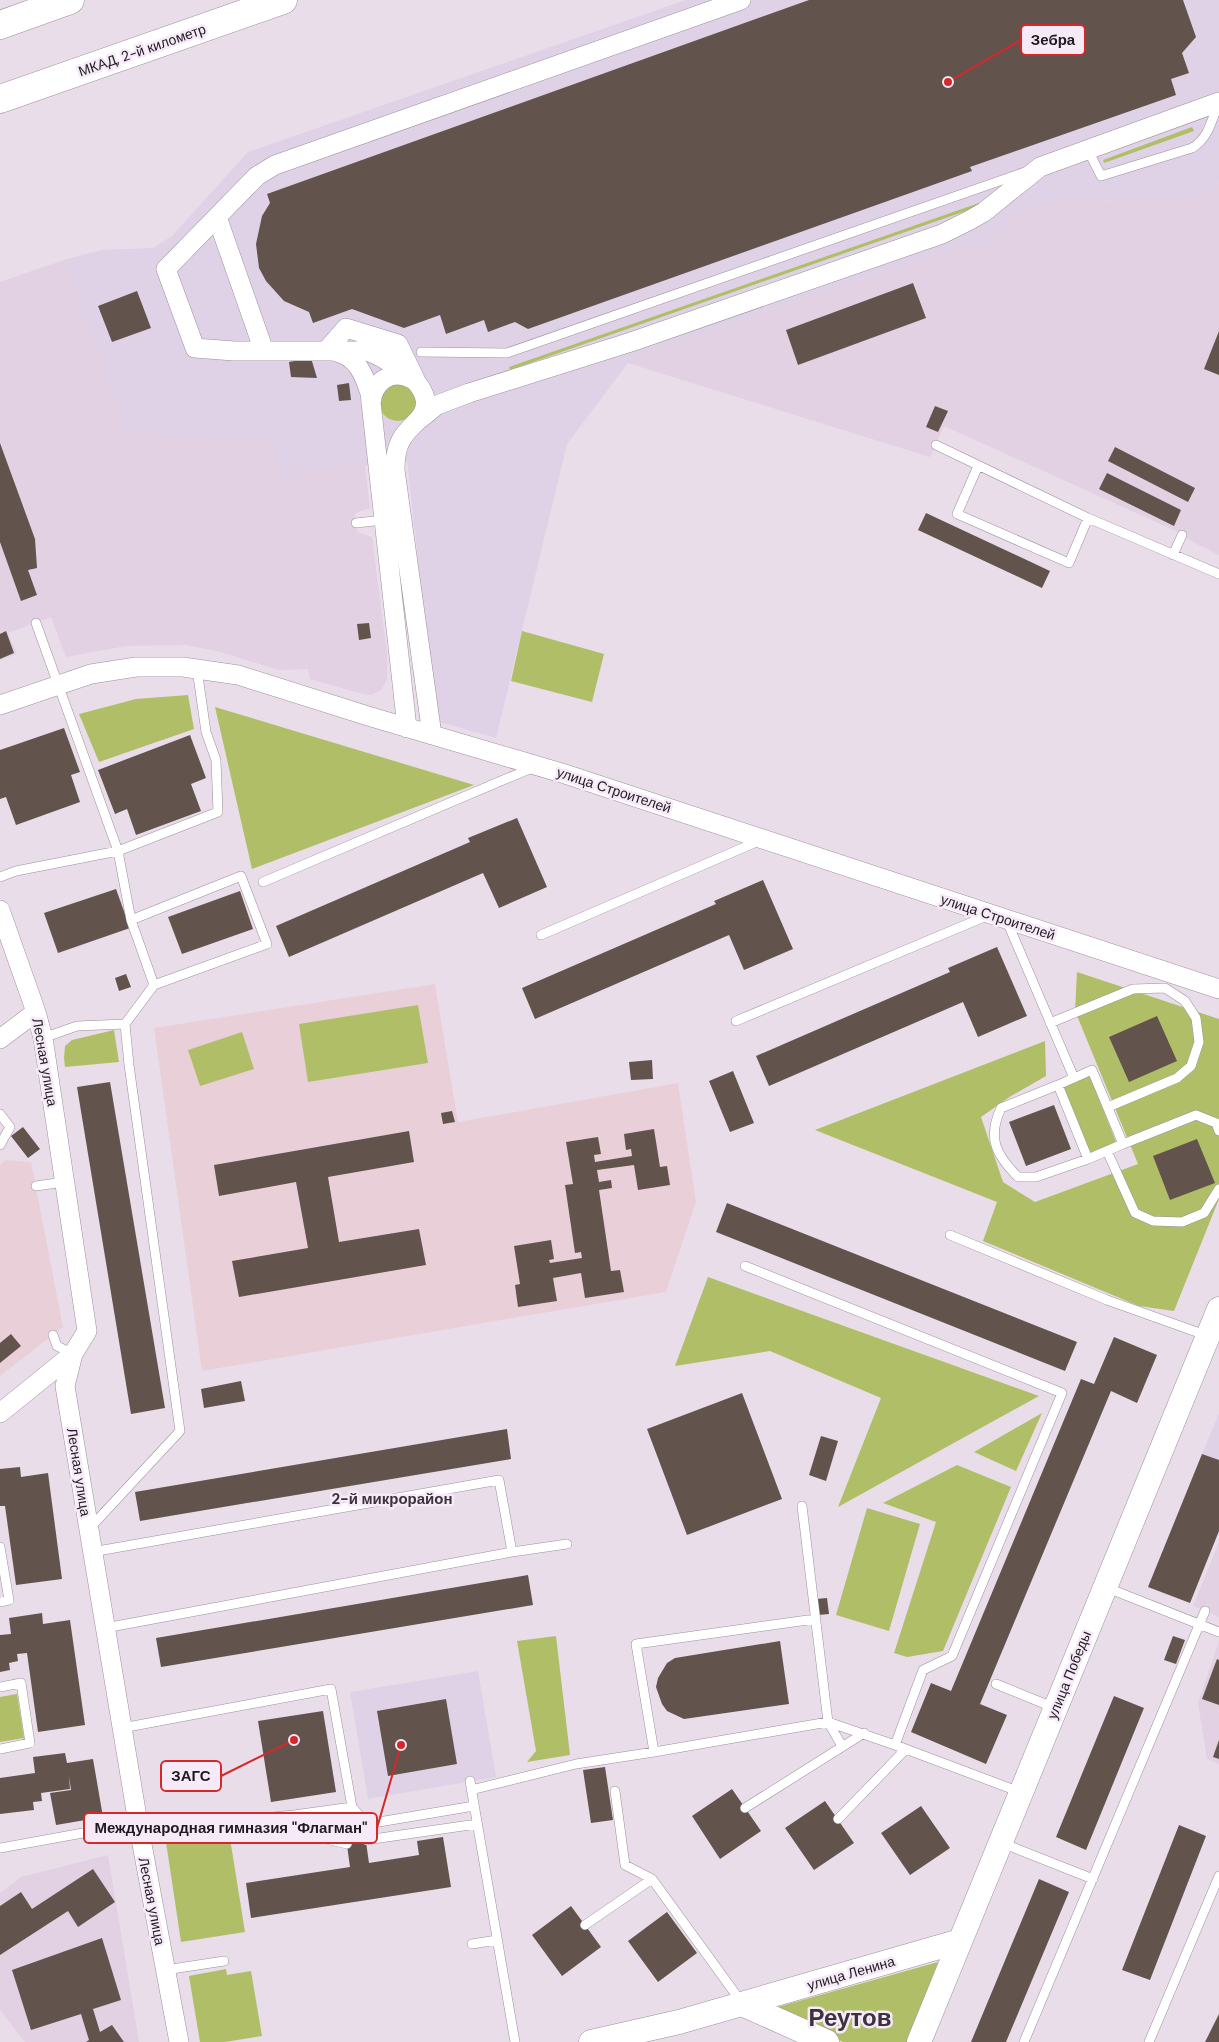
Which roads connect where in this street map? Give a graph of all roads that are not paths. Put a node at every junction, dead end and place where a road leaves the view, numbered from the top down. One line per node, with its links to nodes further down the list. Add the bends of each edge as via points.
1 (70, 0): 4 (highway)
2 (283, 0): 5 (highway, МКАД, 2-й километр)
3 (741, 0): 9 (street, via 275,165 257,176)
4 (0, 25)
5 (0, 99)
6 (1219, 103): 7 (street); 7 (lane, via 1206,133 1192,148 1101,176)
7 (1088, 150): 8 (street)
8 (1040, 167): 12 (lane, via 507,354); 15 (street, via 984,212 942,234 631,342 469,393 437,405)
9 (216, 217): 10 (street); 10 (street, via 166,269 195,348)
10 (264, 351): 11 (street)
11 (329, 351): 13 (street, via 367,351 384,358); 14 (street, via 347,356 360,368)
12 (421, 352)
13 (415, 380): 14 (street, via 400,375 385,378 372,394); 15 (street, via 425,398 425,409)
14 (372, 405): 15 (street, via 374,415 391,428 402,429); 19 (street)
15 (416, 422): 29 (street, via 400,441 395,470)
16 (936, 445): 17 (lane)
17 (978, 466): 18 (lane); 18 (lane, via 958,514 1069,563)
18 (1088, 518): 22 (lane)
19 (384, 520): 20 (lane); 28 (street, via 394,645)
20 (356, 523)
21 (1182, 535): 22 (lane)
22 (1173, 555): 23 (lane)
23 (1219, 574)
24 (36, 623): 26 (lane)
25 (197, 668): 26 (street, улица Строителей, via 136,667 91,674); 28 (street, улица Строителей, via 238,676); 32 (lane, via 206,732 216,760 218,812)
26 (59, 685): 27 (street, улица Строителей); 32 (lane)
27 (0, 705)
28 (407, 728): 29 (street, улица Строителей)
29 (432, 735): 30 (street, улица Строителей)
30 (537, 766): 31 (street, улица Строителей); 34 (lane)
31 (763, 839): 36 (street, улица Строителей); 38 (lane)
32 (118, 851): 33 (lane); 37 (lane)
33 (0, 877)
34 (263, 882)
35 (0, 910): 41 (street, Лесная улица)
36 (999, 917): 40 (street, улица Строителей); 42 (lane); 43 (lane)
37 (131, 920): 39 (lane); 39 (lane, via 241,876 267,944)
38 (541, 935)
39 (154, 984): 44 (lane)
40 (1219, 988)
41 (36, 1012): 45 (street, Лесная улица); 46 (street)
42 (736, 1021)
43 (1050, 1023): 47 (lane); 49 (lane, via 1133,989 1166,988 1185,1001 1196,1018 1199,1042 1190,1066 1177,1078)
44 (125, 1024): 45 (lane, via 77,1026); 67 (lane, via 180,1431)
45 (43, 1038): 56 (street, Лесная улица)
46 (0, 1039)
47 (1074, 1078): 48 (lane); 49 (lane, via 1092,1070)
48 (1058, 1085): 55 (lane); 55 (lane, via 1001,1108 993,1140 1004,1164 1018,1177 1036,1177)
49 (1108, 1107): 52 (lane)
50 (0, 1114): 53 (lane, via 10,1127)
51 (1219, 1131): 52 (lane, via 1216,1123 1196,1115)
52 (1123, 1144): 54 (lane)
53 (0, 1145)
54 (1107, 1151): 55 (lane); 58 (lane, via 1134,1213 1153,1221 1182,1222 1204,1213)
55 (1088, 1159)
56 (64, 1182): 57 (lane); 64 (street, Лесная улица, via 87,1330)
57 (36, 1186)
58 (1219, 1189)
59 (950, 1235): 63 (lane, via 1107,1300)
60 (745, 1266): 85 (lane, via 1062,1393 952,1656 923,1670)
61 (1219, 1309): 63 (street, улица Победы)
62 (53, 1335): 64 (lane, via 57,1346)
63 (1214, 1337): 72 (street, улица Победы)
64 (73, 1354): 65 (street); 67 (street, Лесная улица, via 65,1386)
65 (0, 1413)
66 (802, 1506): 75 (lane)
67 (89, 1530): 70 (street, Лесная улица)
68 (567, 1544): 71 (lane)
69 (0, 1546): 73 (lane, via 9,1600)
70 (92, 1552): 71 (lane, via 499,1480); 77 (street, Лесная улица)
71 (512, 1552): 77 (lane)
72 (1105, 1587): 76 (lane); 81 (street, улица Победы)
73 (0, 1602)
74 (1205, 1611): 76 (lane)
75 (815, 1619): 82 (lane); 89 (lane, via 636,1644)
76 (1200, 1624): 78 (lane); 105 (lane)
77 (105, 1628): 83 (street, Лесная улица)
78 (1219, 1632)
79 (996, 1684): 81 (lane)
80 (0, 1687): 87 (lane, via 21,1684 30,1743)
81 (1055, 1708): 91 (street, улица Победы)
82 (828, 1722): 84 (lane); 86 (lane); 89 (lane)
83 (122, 1728): 93 (lane, via 331,1688); 97 (street, Лесная улица)
84 (864, 1733): 85 (lane); 86 (lane)
85 (895, 1745): 88 (lane)
86 (842, 1746): 94 (lane)
87 (0, 1749)
88 (906, 1749): 91 (lane); 96 (lane)
89 (654, 1752): 92 (lane, via 470,1786)
90 (615, 1791): 104 (lane, via 625,1864)
91 (1020, 1792): 100 (street, улица Победы)
92 (474, 1806): 93 (lane, via 367,1824); 98 (lane)
93 (352, 1807): 95 (lane)
94 (745, 1808)
95 (243, 1819): 97 (lane, via 156,1828); 101 (lane)
96 (838, 1819)
97 (138, 1823): 102 (lane); 111 (street, Лесная улица)
98 (477, 1824): 99 (lane); 107 (lane)
99 (366, 1840)
100 (1000, 1842): 105 (lane); 108 (street, улица Победы)
101 (347, 1844)
102 (0, 1848)
103 (1219, 1876): 119 (lane)
104 (652, 1878): 106 (lane); 112 (lane, via 684,1930)
105 (1093, 1879): 114 (lane)
106 (585, 1925)
107 (498, 1940): 109 (lane); 116 (lane)
108 (960, 1941): 112 (street, улица Ленина); 118 (street, улица Победы)
109 (472, 1944)
110 (224, 1961): 111 (lane)
111 (165, 1970): 115 (street, Лесная улица)
112 (742, 2004): 113 (street, улица Ленина); 117 (street)
113 (599, 2041)
114 (1027, 2041)
115 (179, 2042)
116 (515, 2042)
117 (827, 2042)
118 (919, 2042)
119 (1149, 2042)

